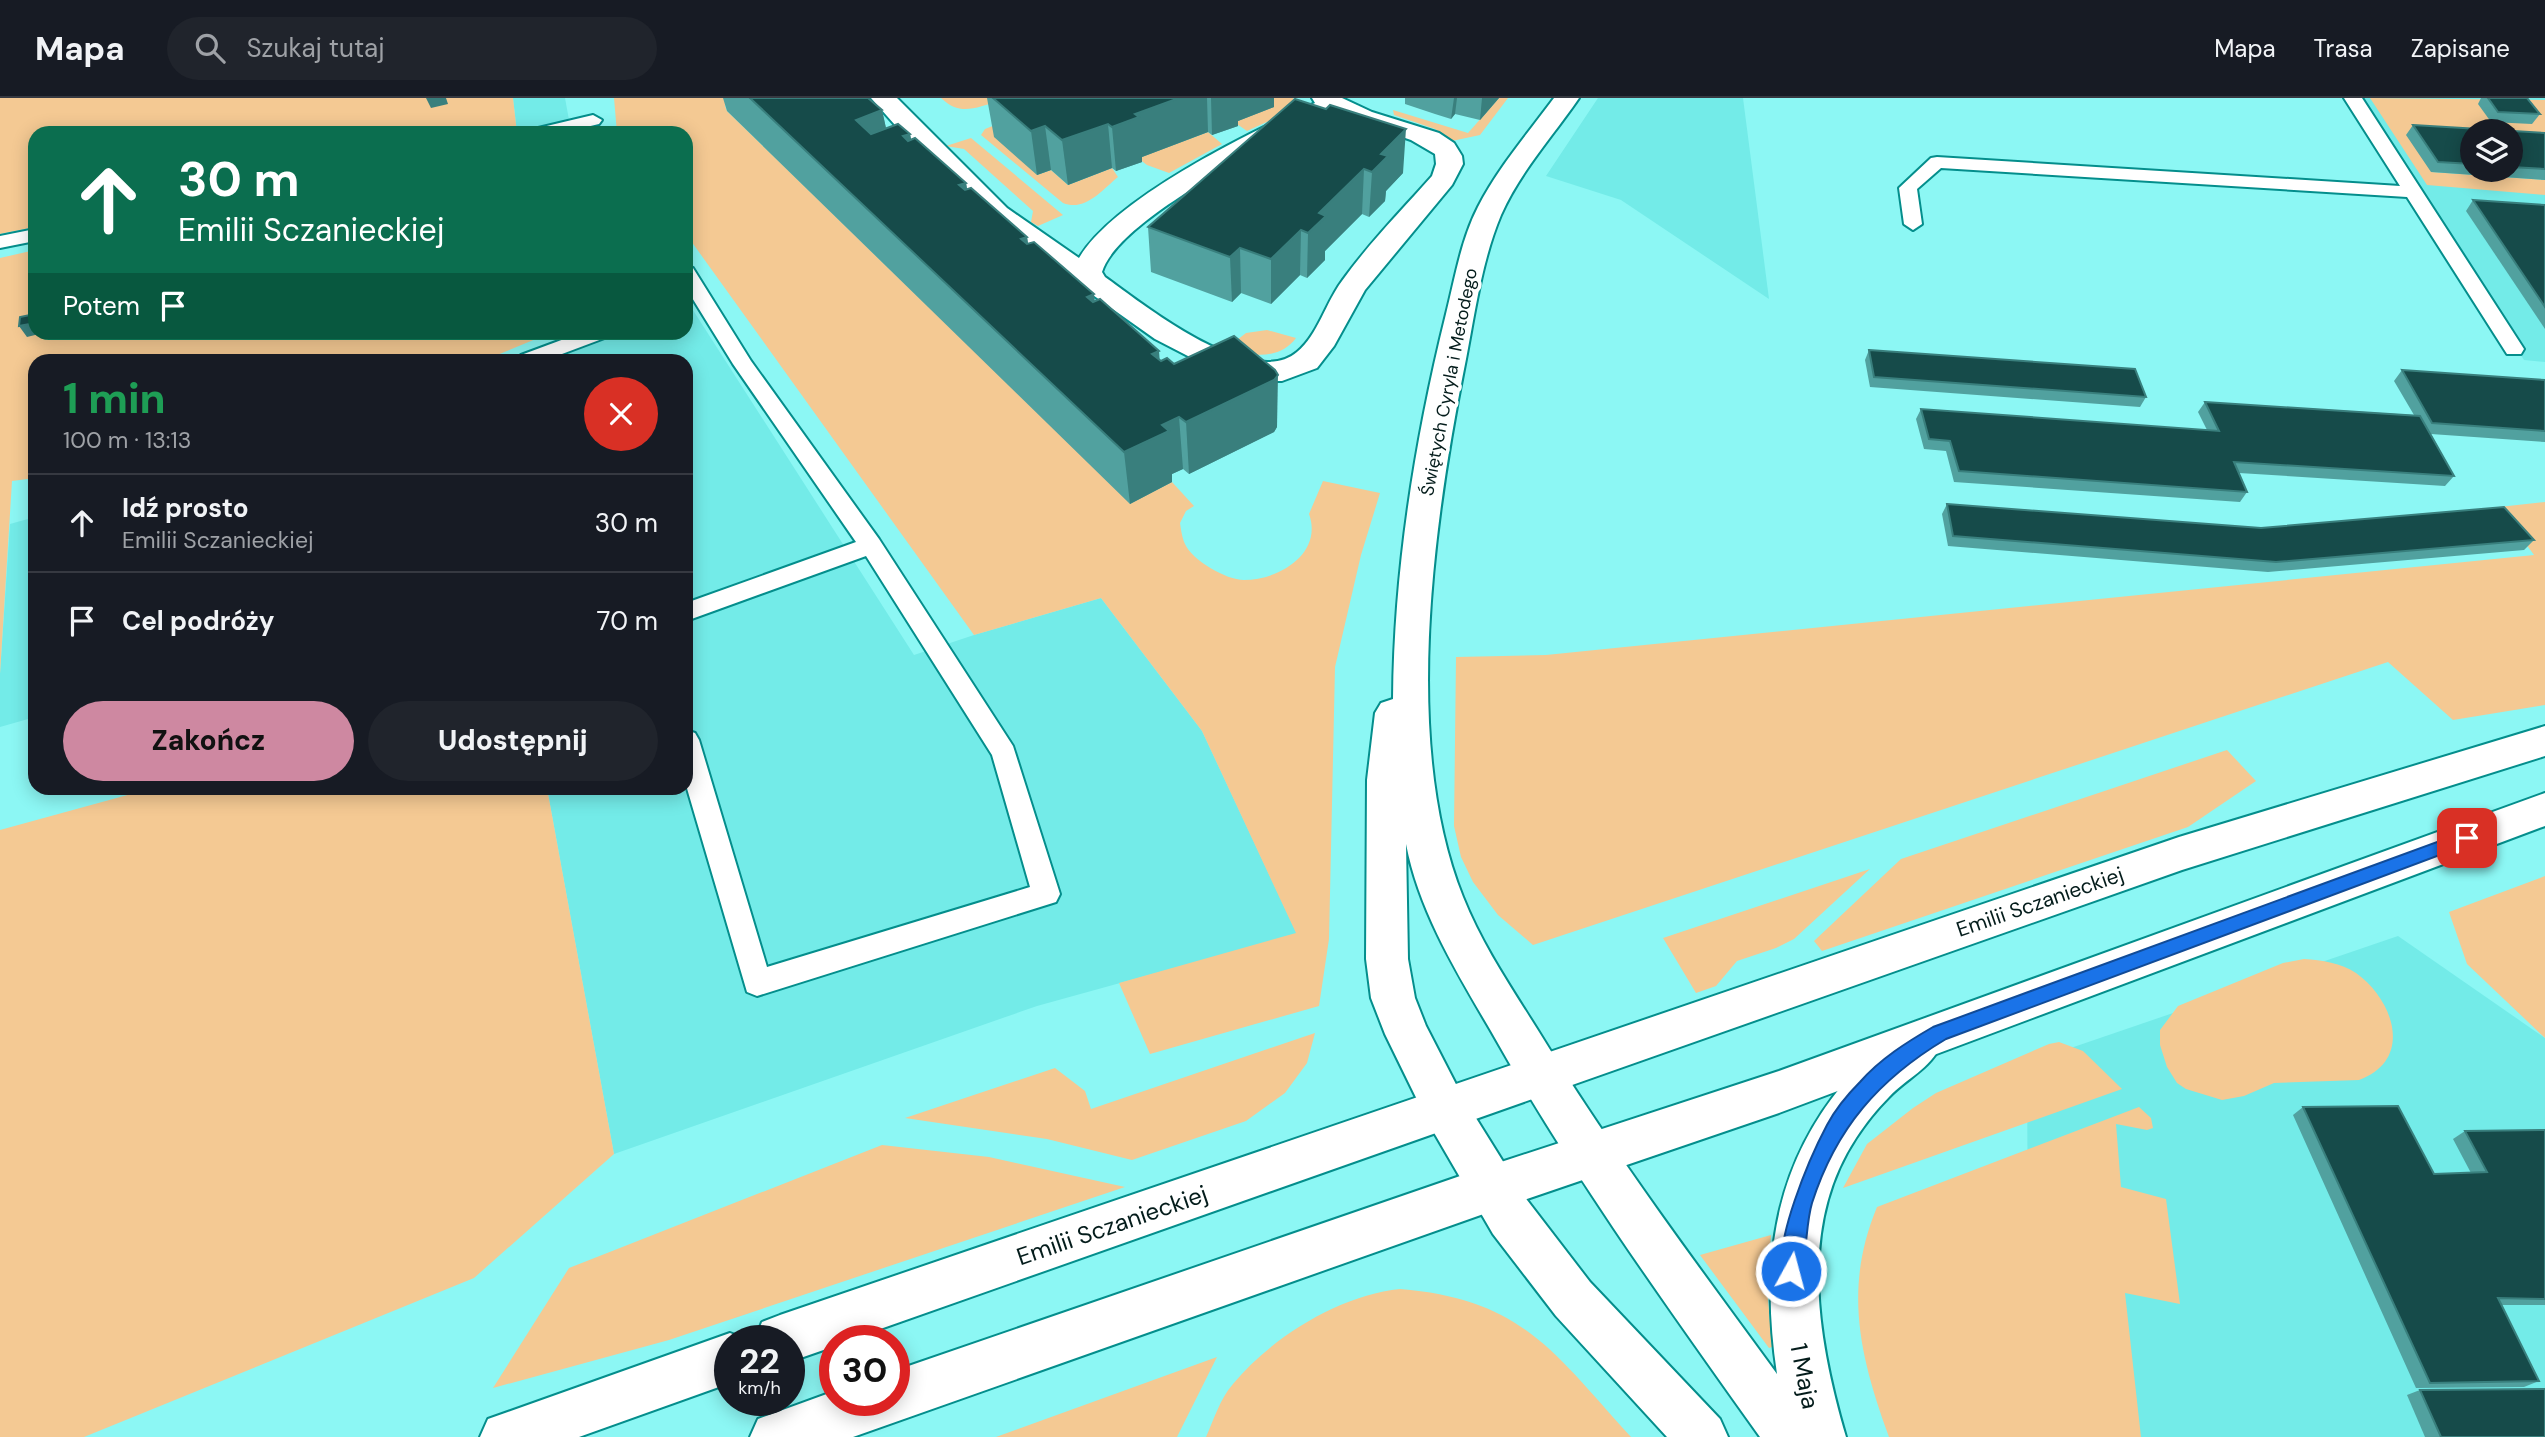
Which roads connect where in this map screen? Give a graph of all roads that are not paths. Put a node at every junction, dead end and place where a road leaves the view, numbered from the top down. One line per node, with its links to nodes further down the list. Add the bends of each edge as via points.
1 (587, 98): 6 (lane)
2 (883, 98): 11 (street, via 997,214)
3 (1567, 98): 18 (street, Świętych Cyryla i Metodego, via 1496,196 1473,258 1432,461)
4 (2353, 98): 7 (lane)
5 (1329, 101): 11 (street, via 1166,193 1090,258 1088,272); 11 (street, via 1427,138 1444,148 1450,167 1352,286 1307,360 1274,372 1227,365 1167,334)
6 (596, 126)
7 (2415, 192): 8 (lane, via 1937,162 1908,188); 14 (lane)
8 (1913, 224)
9 (28, 236): 10 (lane)
10 (0, 242)
11 (1094, 282)
12 (694, 299): 16 (lane)
13 (582, 340): 15 (lane)
14 (2514, 349)
15 (544, 354)
16 (871, 545): 17 (lane); 20 (lane, via 1003,753 1046,894 757,983)
17 (693, 609)
18 (1412, 651): 23 (street, Świętych Cyryla i Metodego, via 1415,771 1429,856 1469,953); 24 (street, Świętych Cyryla i Metodego, via 1389,744 1387,959 1400,1018)
19 (2545, 741): 23 (street, Emilii Sczanieckiej, via 2179,854)
20 (693, 764)
21 (2545, 809): 22 (street)
22 (1939, 1033): 25 (street); 35 (street, 1 Maja, via 1899,1058 1865,1089 1835,1130 1803,1201 1794,1246 1792,1304 1801,1370)
23 (1540, 1076): 24 (street, Emilii Sczanieckiej); 25 (street)
24 (1445, 1109): 26 (street); 27 (street, Emilii Sczanieckiej)
25 (1589, 1155): 26 (street); 34 (street, 1 Maja)
26 (1492, 1188): 29 (street); 33 (street, via 1573,1299)
27 (805, 1331)
28 (714, 1364): 31 (street)
29 (910, 1391)
30 (838, 1416): 32 (street)
31 (506, 1437)
32 (776, 1437)
33 (1702, 1437)
34 (1792, 1437)
35 (1820, 1437)

